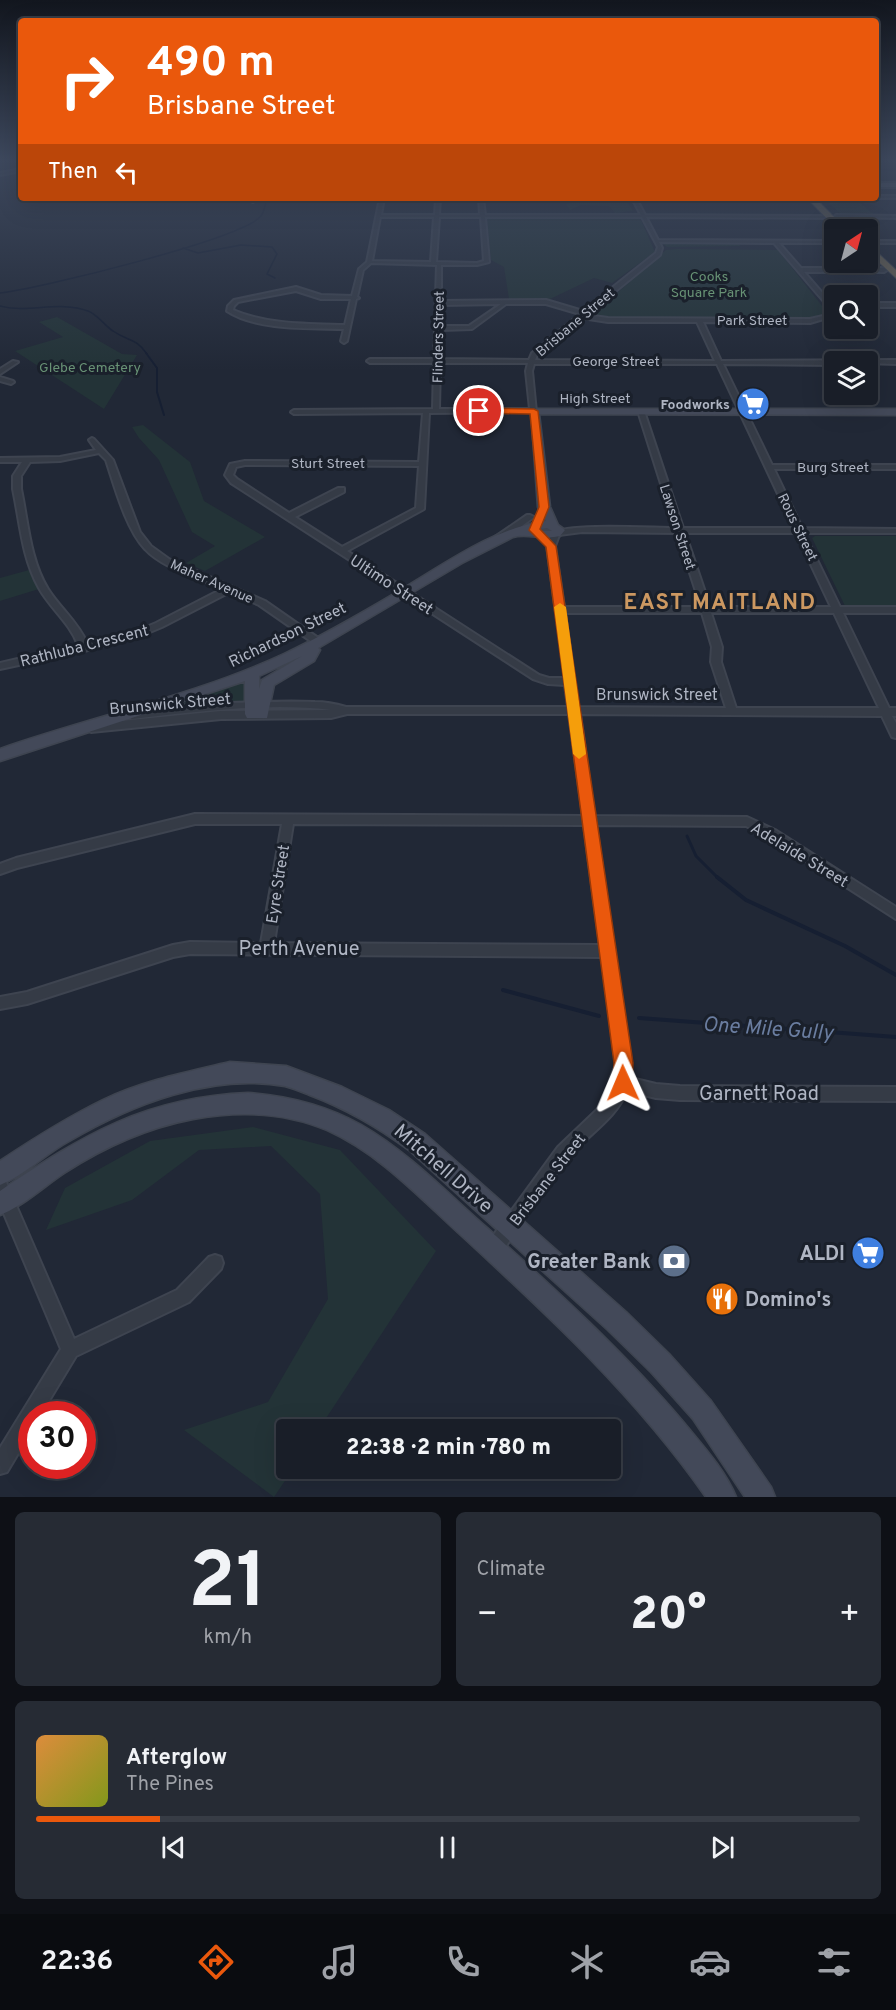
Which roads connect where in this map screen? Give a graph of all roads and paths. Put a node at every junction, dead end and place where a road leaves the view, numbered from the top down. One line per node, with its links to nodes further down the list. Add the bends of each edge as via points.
1 (376, 230): 17 (street)
2 (437, 230): 18 (street, Flinders Street)
3 (484, 230): 18 (street, via 487,262)
4 (650, 230): 5 (street)
5 (657, 242): 6 (street); 12 (street)
6 (776, 242): 7 (street); 13 (street, Park Street)
7 (824, 242)
8 (893, 242): 9 (street); 11 (street)
9 (878, 245)
10 (878, 247): 11 (street)
11 (896, 247)
12 (660, 248): 13 (street); 29 (street, Brisbane Street, via 658,254)
13 (781, 248): 14 (street); 19 (street, Park Street)
14 (824, 248)
15 (878, 257): 21 (highway)
16 (878, 261): 20 (highway)
17 (370, 262): 18 (street); 24 (street, via 361,268)
18 (436, 264): 26 (street, Flinders Street)
19 (801, 270): 20 (street); 23 (street, Park Street)
20 (884, 270): 22 (highway)
21 (896, 275)
22 (896, 282)
23 (824, 296)
24 (356, 297): 32 (street); 32 (street, via 321,297 296,290 236,301 230,311 300,326)
25 (504, 302): 26 (street, Park Street); 29 (street, Park Street, via 546,302); 33 (street, via 470,328)
26 (438, 303): 33 (street, Flinders Street)
27 (878, 305): 28 (street)
28 (896, 305)
29 (582, 315): 31 (street, Park Street, via 608,320); 37 (street, Brisbane Street, via 540,348)
30 (824, 317): 31 (street, Park Street, via 810,321)
31 (699, 320): 39 (street, Rous Street)
32 (348, 327): 34 (street)
33 (439, 328): 36 (street, Flinders Street)
34 (344, 341)
35 (370, 361): 36 (street, George Street)
36 (438, 361): 37 (street, George Street); 46 (street, Flinders Street)
37 (530, 361): 39 (street, George Street); 47 (street, Brisbane Street)
38 (15, 362): 43 (street)
39 (718, 362): 40 (street, George Street); 41 (street, George Street); 51 (street, Rous Street)
40 (896, 362): 42 (street, George Street)
41 (824, 363)
42 (878, 363)
43 (0, 372)
44 (0, 379): 45 (street)
45 (11, 382)
46 (436, 411): 47 (street, High Street); 50 (street, High Street)
47 (534, 411): 48 (main road, High Street); 63 (main road, Brisbane Street)
48 (641, 411): 51 (main road, High Street); 64 (street, Lawson Street)
49 (294, 412): 50 (street, High Street)
50 (426, 412): 57 (street)
51 (743, 412): 52 (main road, High Street); 59 (street, Rous Street)
52 (896, 412)
53 (92, 440): 54 (street, Maher Avenue)
54 (100, 451): 56 (street, via 60,459); 69 (street, Maher Avenue, via 109,460 136,532 148,548 166,561)
55 (0, 460): 56 (street)
56 (27, 460): 76 (street, via 17,476 17,489 36,574)
57 (422, 464): 58 (street, Sturt Street); 68 (street, via 420,509)
58 (233, 466): 62 (street, Ultimo Street, via 229,475 234,481)
59 (769, 467): 60 (street, Burg Street); 65 (street, Rous Street)
60 (896, 467)
61 (340, 490): 62 (street)
62 (290, 516): 68 (street, Ultimo Street)
63 (546, 530): 64 (street); 67 (street, Richardson Street); 67 (main road, Richardson Street, via 517,532); 71 (street, Brisbane Street)
64 (679, 530): 65 (street); 72 (street, Lawson Street)
65 (799, 531): 66 (street); 74 (street, Rous Street)
66 (896, 531)
67 (498, 539): 70 (main road, Richardson Street)
68 (341, 551): 70 (street, Ultimo Street)
69 (231, 588): 75 (street, Maher Avenue, via 274,610); 76 (street, Rathluba Crescent, via 135,635)
70 (405, 593): 75 (main road, Richardson Street); 79 (street, Ultimo Street, via 536,677)
71 (561, 610): 72 (street); 79 (street, Brisbane Street)
72 (706, 610): 74 (street); 82 (street, Lawson Street, via 717,647 716,662)
73 (896, 610): 74 (street)
74 (838, 611): 83 (street, Rous Street)
75 (318, 642): 78 (main road, Richardson Street); 80 (main road, via 309,658 267,683)
76 (84, 648): 77 (street, Rathluba Crescent)
77 (0, 666)
78 (252, 673): 80 (main road); 84 (main road, Richardson Street)
79 (571, 682): 81 (street, Brisbane Street)
80 (257, 710): 81 (street, Brunswick Street, via 331,714 347,710); 84 (street, Brunswick Street, via 183,709); 85 (street, Brunswick Street)
81 (574, 711): 82 (street, Brunswick Street); 89 (street, Brisbane Street)
82 (732, 712): 83 (street, Brunswick Street)
83 (891, 712): 86 (street, Rous Street)
84 (120, 717): 85 (main road, Richardson Street)
85 (78, 729): 87 (main road, Brunswick Street)
86 (896, 734)
87 (0, 755)
88 (288, 819): 89 (street); 90 (street, via 195,819); 92 (street, Eyre Street)
89 (588, 821): 91 (street, Adelaide Street, via 747,822 771,833); 93 (street, Brisbane Street)
90 (0, 869)
91 (896, 914)
92 (267, 948): 93 (street, Perth Avenue); 94 (street, Perth Avenue, via 173,951)
93 (607, 951): 95 (street, Brisbane Street)
94 (0, 1003)
95 (623, 1083): 96 (street, Garnett Road, via 680,1093); 99 (street, Brisbane Street, via 604,1112 568,1146)
96 (896, 1094)
97 (0, 1174): 99 (main road, Mitchell Drive, via 60,1134 111,1107 156,1091 230,1072 286,1076 382,1117 417,1142)
98 (2, 1196): 100 (main road, Mitchell Drive, via 115,1132 163,1114 248,1103 289,1108 326,1119 362,1137 398,1162); 102 (street)
99 (510, 1226): 100 (street, Brisbane Street); 105 (main road, Mitchell Drive, via 660,1363 702,1410)
100 (493, 1250): 104 (main road, Mitchell Drive, via 642,1392 688,1447)
101 (215, 1263): 102 (street, via 183,1296)
102 (70, 1350): 103 (street)
103 (0, 1465)
104 (722, 1497)
105 (761, 1497)

